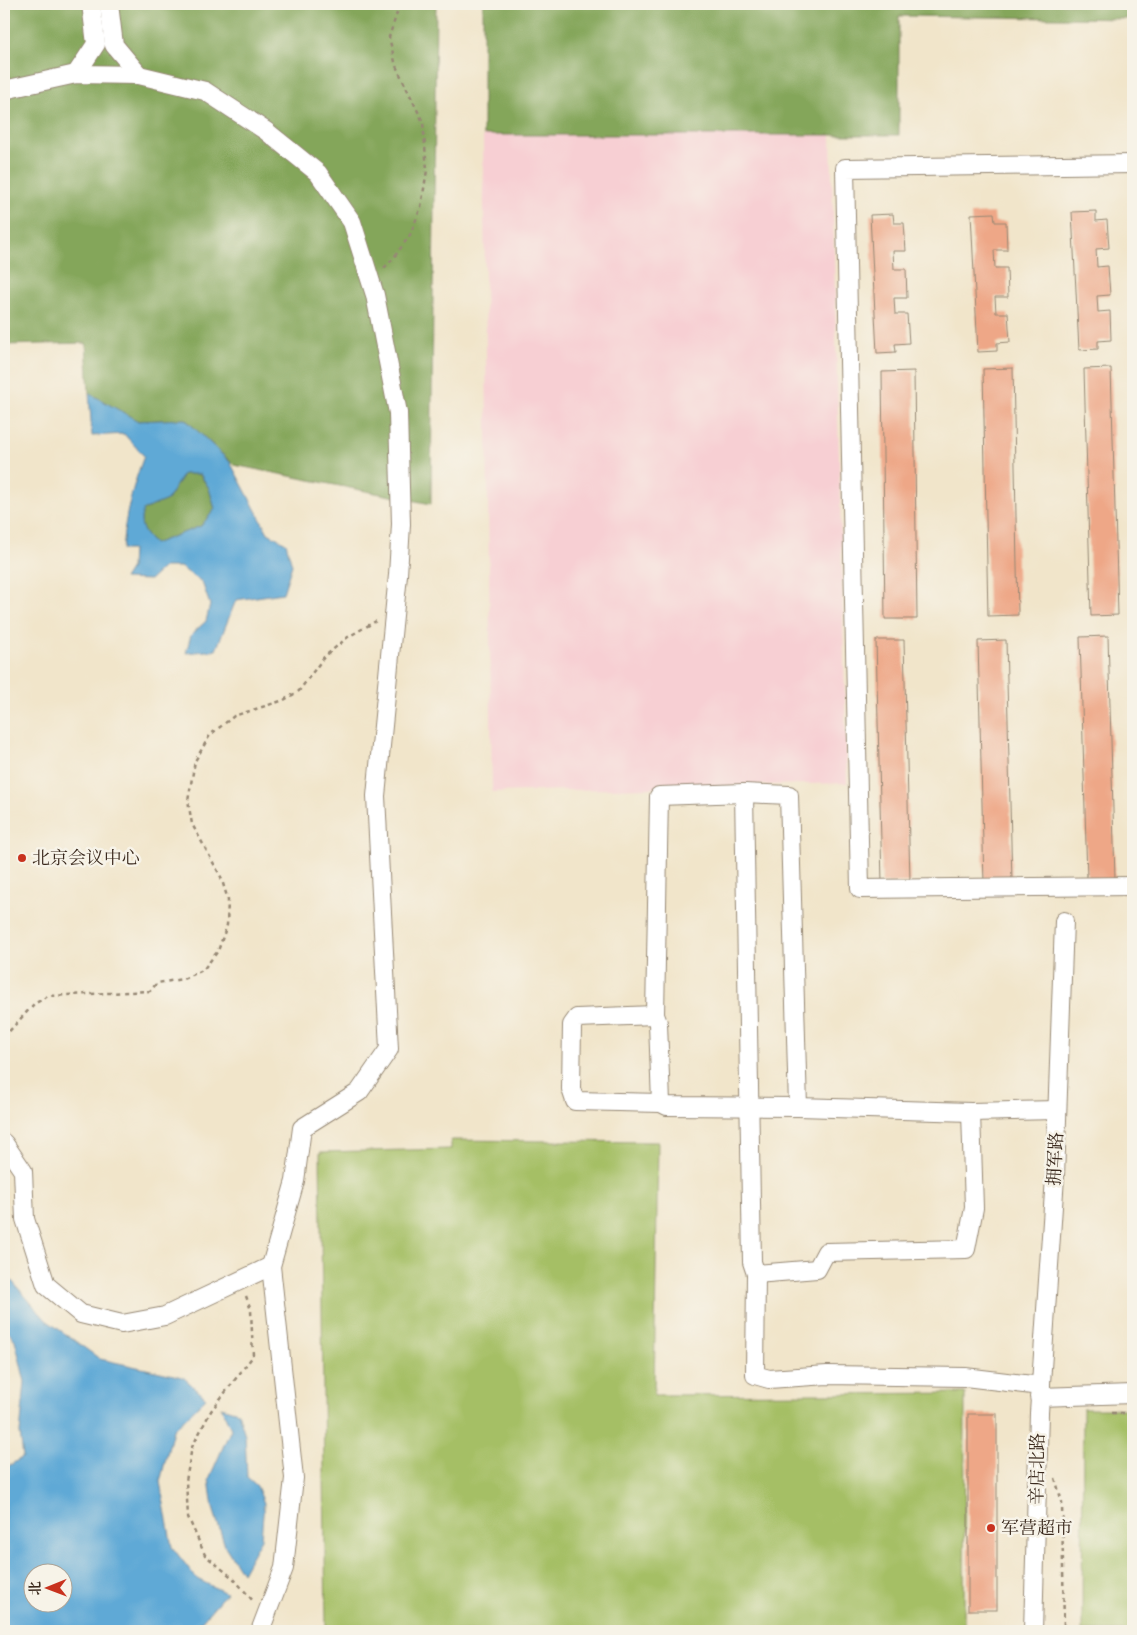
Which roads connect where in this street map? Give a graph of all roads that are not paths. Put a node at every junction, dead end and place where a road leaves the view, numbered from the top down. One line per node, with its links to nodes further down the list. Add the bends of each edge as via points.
1 (91, 4): 3 (street, via 96,44)
2 (109, 4): 4 (street, via 114,45)
3 (76, 74): 4 (street); 5 (street)
4 (139, 74): 17 (street, via 205,91 266,131 318,173 352,222 375,294 398,413 400,524 376,796 389,1049 359,1092 302,1128 295,1181)
5 (4, 90)
6 (1133, 164): 8 (street, via 845,168 860,889)
7 (744, 793): 10 (street, via 659,796); 12 (street, via 789,795); 13 (street)
8 (1133, 886)
9 (1064, 921): 14 (street, 拥军路)
10 (655, 1015): 11 (street); 11 (street, via 577,1018 572,1025 572,1089 575,1101)
11 (661, 1103): 13 (street, via 667,1106)
12 (798, 1107): 13 (street); 15 (street)
13 (750, 1108): 18 (street, via 752,1262)
14 (1057, 1110): 15 (street); 19 (street, 拥军路)
15 (971, 1112): 18 (street, via 974,1208 966,1249 826,1252 817,1269)
16 (4, 1142): 17 (street, via 23,1171 25,1219 46,1285 81,1314 122,1324 165,1316)
17 (271, 1266): 21 (street, via 294,1478 284,1568)
18 (756, 1274): 19 (street, via 755,1375 769,1379 828,1375 965,1377)
19 (1040, 1391): 20 (street); 22 (street, 辛店北路)
20 (1133, 1394)
21 (261, 1629)
22 (1034, 1631)

